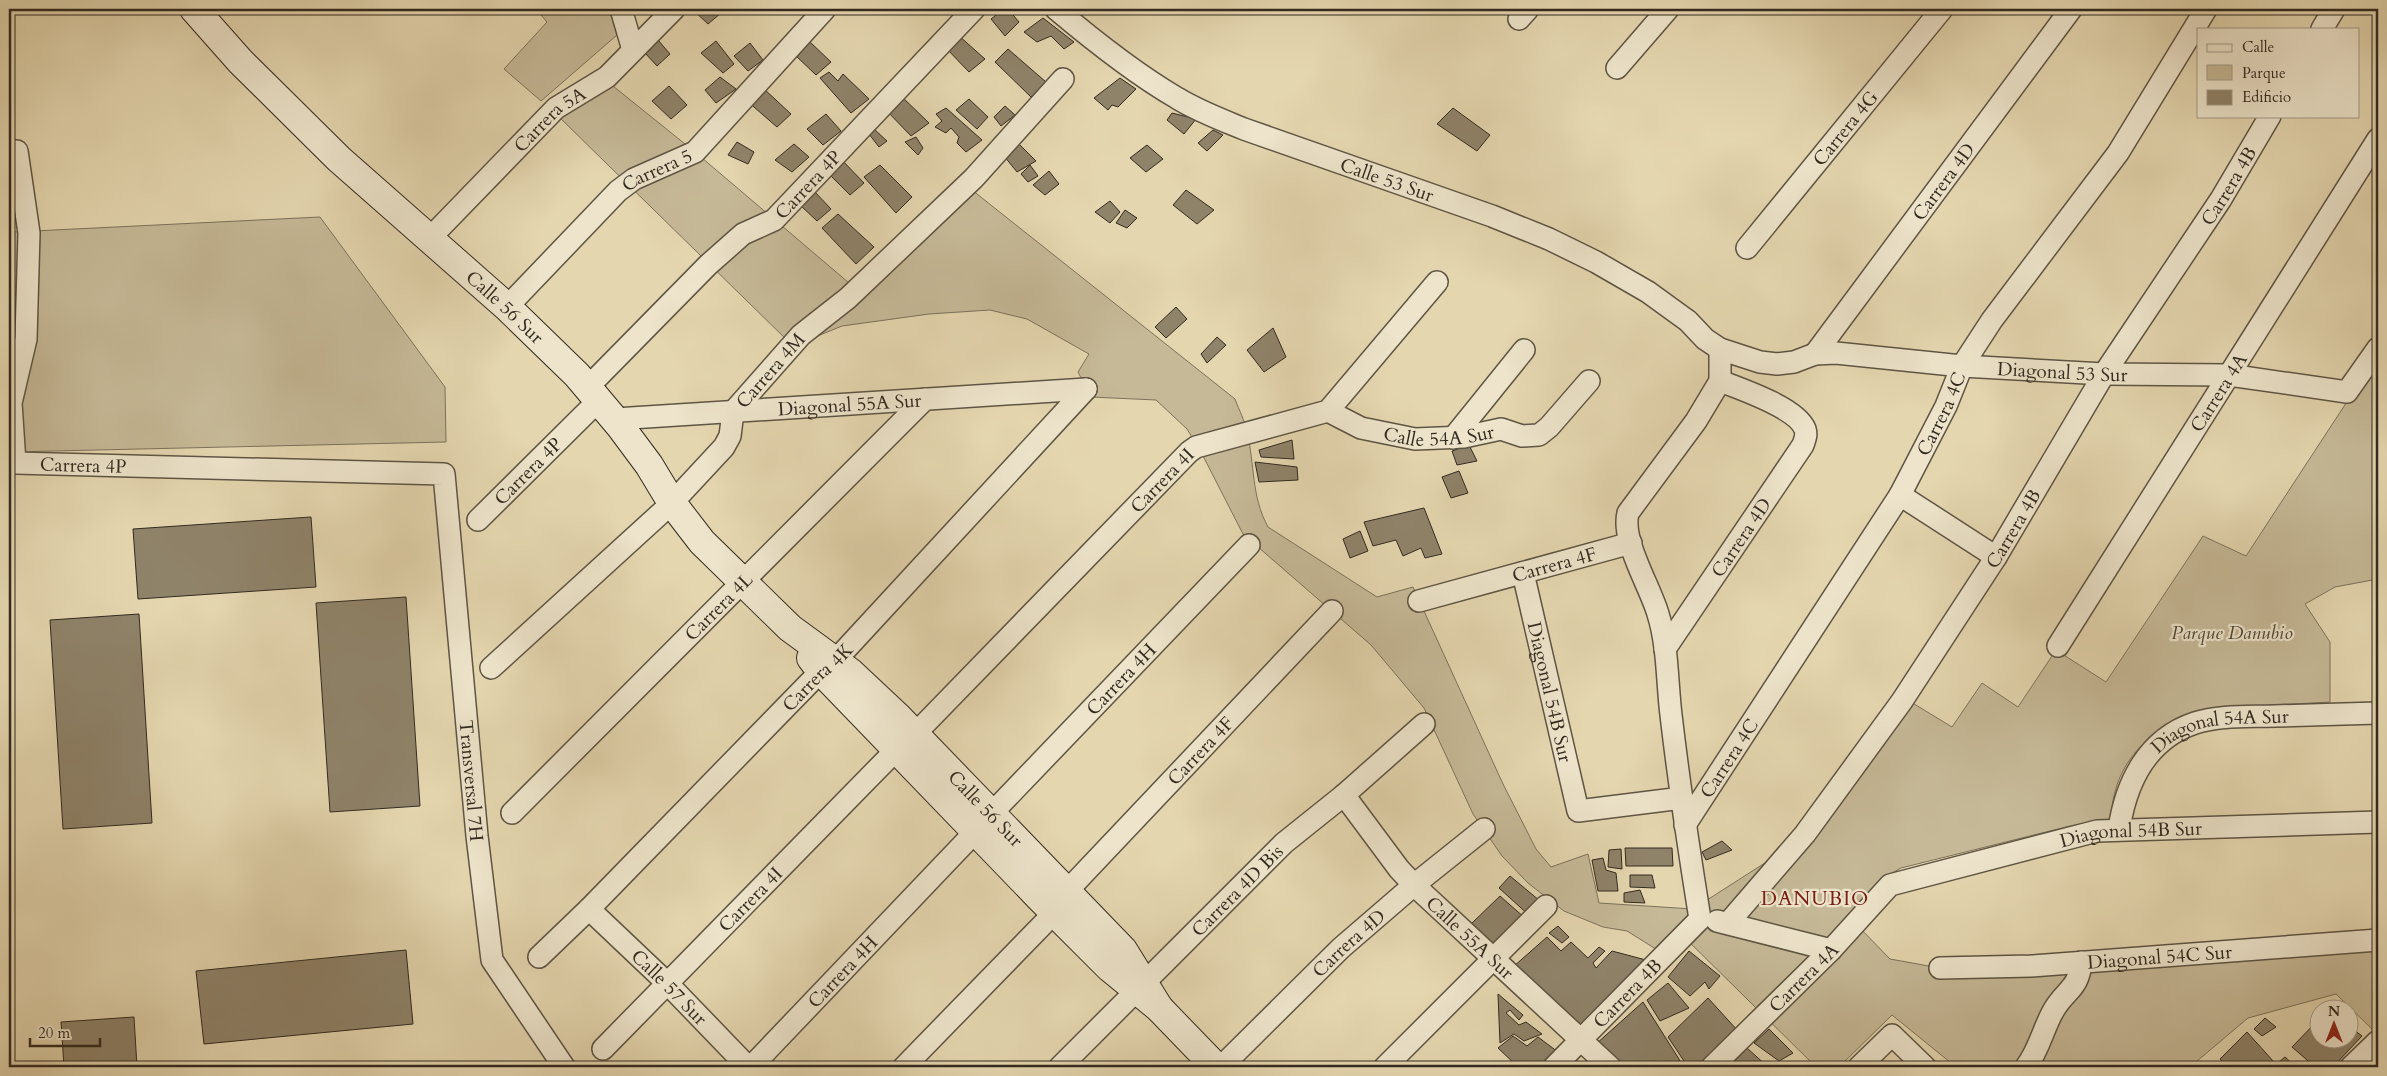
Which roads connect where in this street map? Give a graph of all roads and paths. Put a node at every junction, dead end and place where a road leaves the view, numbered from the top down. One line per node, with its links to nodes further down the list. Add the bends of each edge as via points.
1 (194, 9): 19 (street, Calle 56 Sur, via 240,61 339,159)
2 (621, 9): 13 (street)
3 (674, 9): 13 (street, Carrera 5A)
4 (825, 9): 22 (street, Carrera 5, via 695,152 634,179 618,191)
5 (974, 9): 34 (street, Carrera 4P, via 774,220 743,234 708,265)
6 (1056, 9): 24 (street, Calle 53 Sur, via 1096,43 1177,98 1204,112 1244,130 1549,239 1648,292)
7 (1668, 9): 14 (street)
8 (1942, 9): 20 (street, Carrera 4G)
9 (2071, 9): 26 (street, Carrera 4D)
10 (2206, 9): 27 (street, Carrera 4C, via 2118,153 1992,320)
11 (2334, 9): 12 (street)
12 (2323, 28)
13 (633, 50): 19 (street, Carrera 5A, via 607,77 556,108)
14 (1618, 68)
15 (1063, 79): 36 (street, Carrera 4M, via 974,178 848,298 801,335)
16 (2269, 118): 28 (street, Carrera 4B, via 2221,199)
17 (2378, 139): 29 (street, Carrera 4A)
18 (9, 151): 38 (street, Carrera 4P, via 17,151 29,233 26,338 11,402)
19 (430, 238): 22 (street, Calle 56 Sur)
20 (1748, 248)
21 (1437, 282): 35 (street)
22 (507, 307): 34 (street, Calle 56 Sur)
23 (2378, 348): 29 (street, Diagonal 53 Sur, via 2347,392)
24 (1720, 349): 26 (street, Diagonal 53 Sur, via 1777,364); 31 (street)
25 (1524, 350): 37 (street)
26 (1815, 354): 27 (street, Diagonal 53 Sur, via 1836,353)
27 (1962, 366): 28 (street, Diagonal 53 Sur); 40 (street, Carrera 4C, via 1946,406)
28 (2104, 374): 29 (street, Diagonal 53 Sur); 45 (street, Carrera 4B)
29 (2229, 375): 50 (street, Carrera 4A)
30 (1589, 381): 37 (street, Calle 54A Sur, via 1539,435 1522,436 1501,430)
31 (1720, 381): 43 (street, via 1696,421 1628,513 1626,522); 51 (street, Carrera 4D, via 1791,414 1805,428 1806,436)
32 (1086, 389): 33 (street, Diagonal 55A Sur); 52 (street, Carrera 4K)
33 (925, 399): 36 (street, Diagonal 55A Sur); 47 (street, Carrera 4L)
34 (601, 402): 36 (street, Diagonal 55A Sur); 41 (street, Calle 56 Sur, via 650,465); 42 (street, Carrera 4P)
35 (1328, 411): 37 (street, Calle 54A Sur, via 1362,428 1383,433 1415,439); 56 (street, Carrera 4I, via 1196,447 1189,452)
36 (733, 412): 41 (street, Carrera 4M, via 730,436 724,447)
37 (1453, 438)
38 (12, 462): 39 (street, Carrera 4P)
39 (444, 474): 84 (street, Transversal 7H, via 476,826 492,960)
40 (1900, 495): 45 (street); 63 (street, Carrera 4C)
41 (672, 503): 47 (street, Calle 56 Sur, via 702,542); 53 (street, Carrera 4M)
42 (478, 520)
43 (1631, 543): 46 (street, Carrera 4F); 51 (street, via 1659,614)
44 (1249, 545): 61 (street, Carrera 4H)
45 (1996, 557): 72 (street, Carrera 4B, via 1902,701 1805,834)
46 (1523, 573): 48 (street, Carrera 4F); 59 (street, Diagonal 54B Sur)
47 (743, 582): 52 (street, Calle 56 Sur); 60 (street, Carrera 4L)
48 (1419, 601)
49 (1332, 611): 68 (street, Carrera 4F)
50 (2058, 646)
51 (1665, 650): 58 (street)
52 (828, 666): 56 (street, Calle 56 Sur); 70 (street, Carrera 4K)
53 (491, 668)
54 (2378, 712): 65 (street, Diagonal 54A Sur, via 2224,717 2194,723 2169,736 2142,761 2128,788)
55 (1424, 724): 57 (street, Carrera 4D Bis)
56 (906, 741): 61 (street, Calle 56 Sur); 79 (street, Carrera 4I)
57 (1344, 794): 66 (street, Calle 55A Sur); 80 (street, Carrera 4D Bis, via 1284,843)
58 (1682, 798): 59 (street, Carrera 4C); 63 (street)
59 (1578, 811)
60 (512, 813)
61 (984, 822): 68 (street, Calle 56 Sur); 85 (street, Carrera 4H)
62 (2378, 822): 65 (street, Diagonal 54B Sur)
63 (1685, 825): 71 (street)
64 (1484, 829): 66 (street, Carrera 4D)
65 (2119, 829): 67 (street, Diagonal 54B Sur, via 2076,835)
66 (1414, 885): 76 (street, Calle 55A Sur); 89 (street, Carrera 4D, via 1341,948)
67 (1890, 885): 74 (street, Carrera 4A)
68 (1061, 901): 80 (street, Calle 56 Sur, via 1110,968); 86 (street, Carrera 4F)
69 (1546, 906): 76 (street)
70 (589, 909): 75 (street, Carrera 4K); 79 (street, Calle 57 Sur)
71 (1700, 919): 72 (street); 81 (street, Carrera 4B)
72 (1729, 922): 74 (street)
73 (2378, 940): 77 (street, Diagonal 54C Sur)
74 (1831, 950): 93 (street, Carrera 4A)
75 (540, 957)
76 (1495, 959): 81 (street, Calle 55A Sur); 90 (street)
77 (2081, 962): 78 (street, Diagonal 54C Sur); 96 (street, via 2076,985 2055,1008)
78 (1940, 968)
79 (668, 983): 83 (street, Carrera 4I); 85 (street, Calle 57 Sur)
80 (1140, 985): 87 (street, Carrera 4D Bis); 88 (street, Calle 56 Sur)
81 (1582, 1041): 91 (street, Carrera 4B); 92 (street, Calle 55A Sur)
82 (2378, 1041): 97 (street)
83 (603, 1049)
84 (564, 1067)
85 (750, 1067)
86 (904, 1067)
87 (1060, 1067)
88 (1216, 1067)
89 (1221, 1067)
90 (1385, 1067)
91 (1554, 1067)
92 (1610, 1067)
93 (1712, 1067)
94 (1859, 1067): 95 (street, via 1892,1035)
95 (1925, 1067)
96 (2026, 1067)
97 (2351, 1067)

